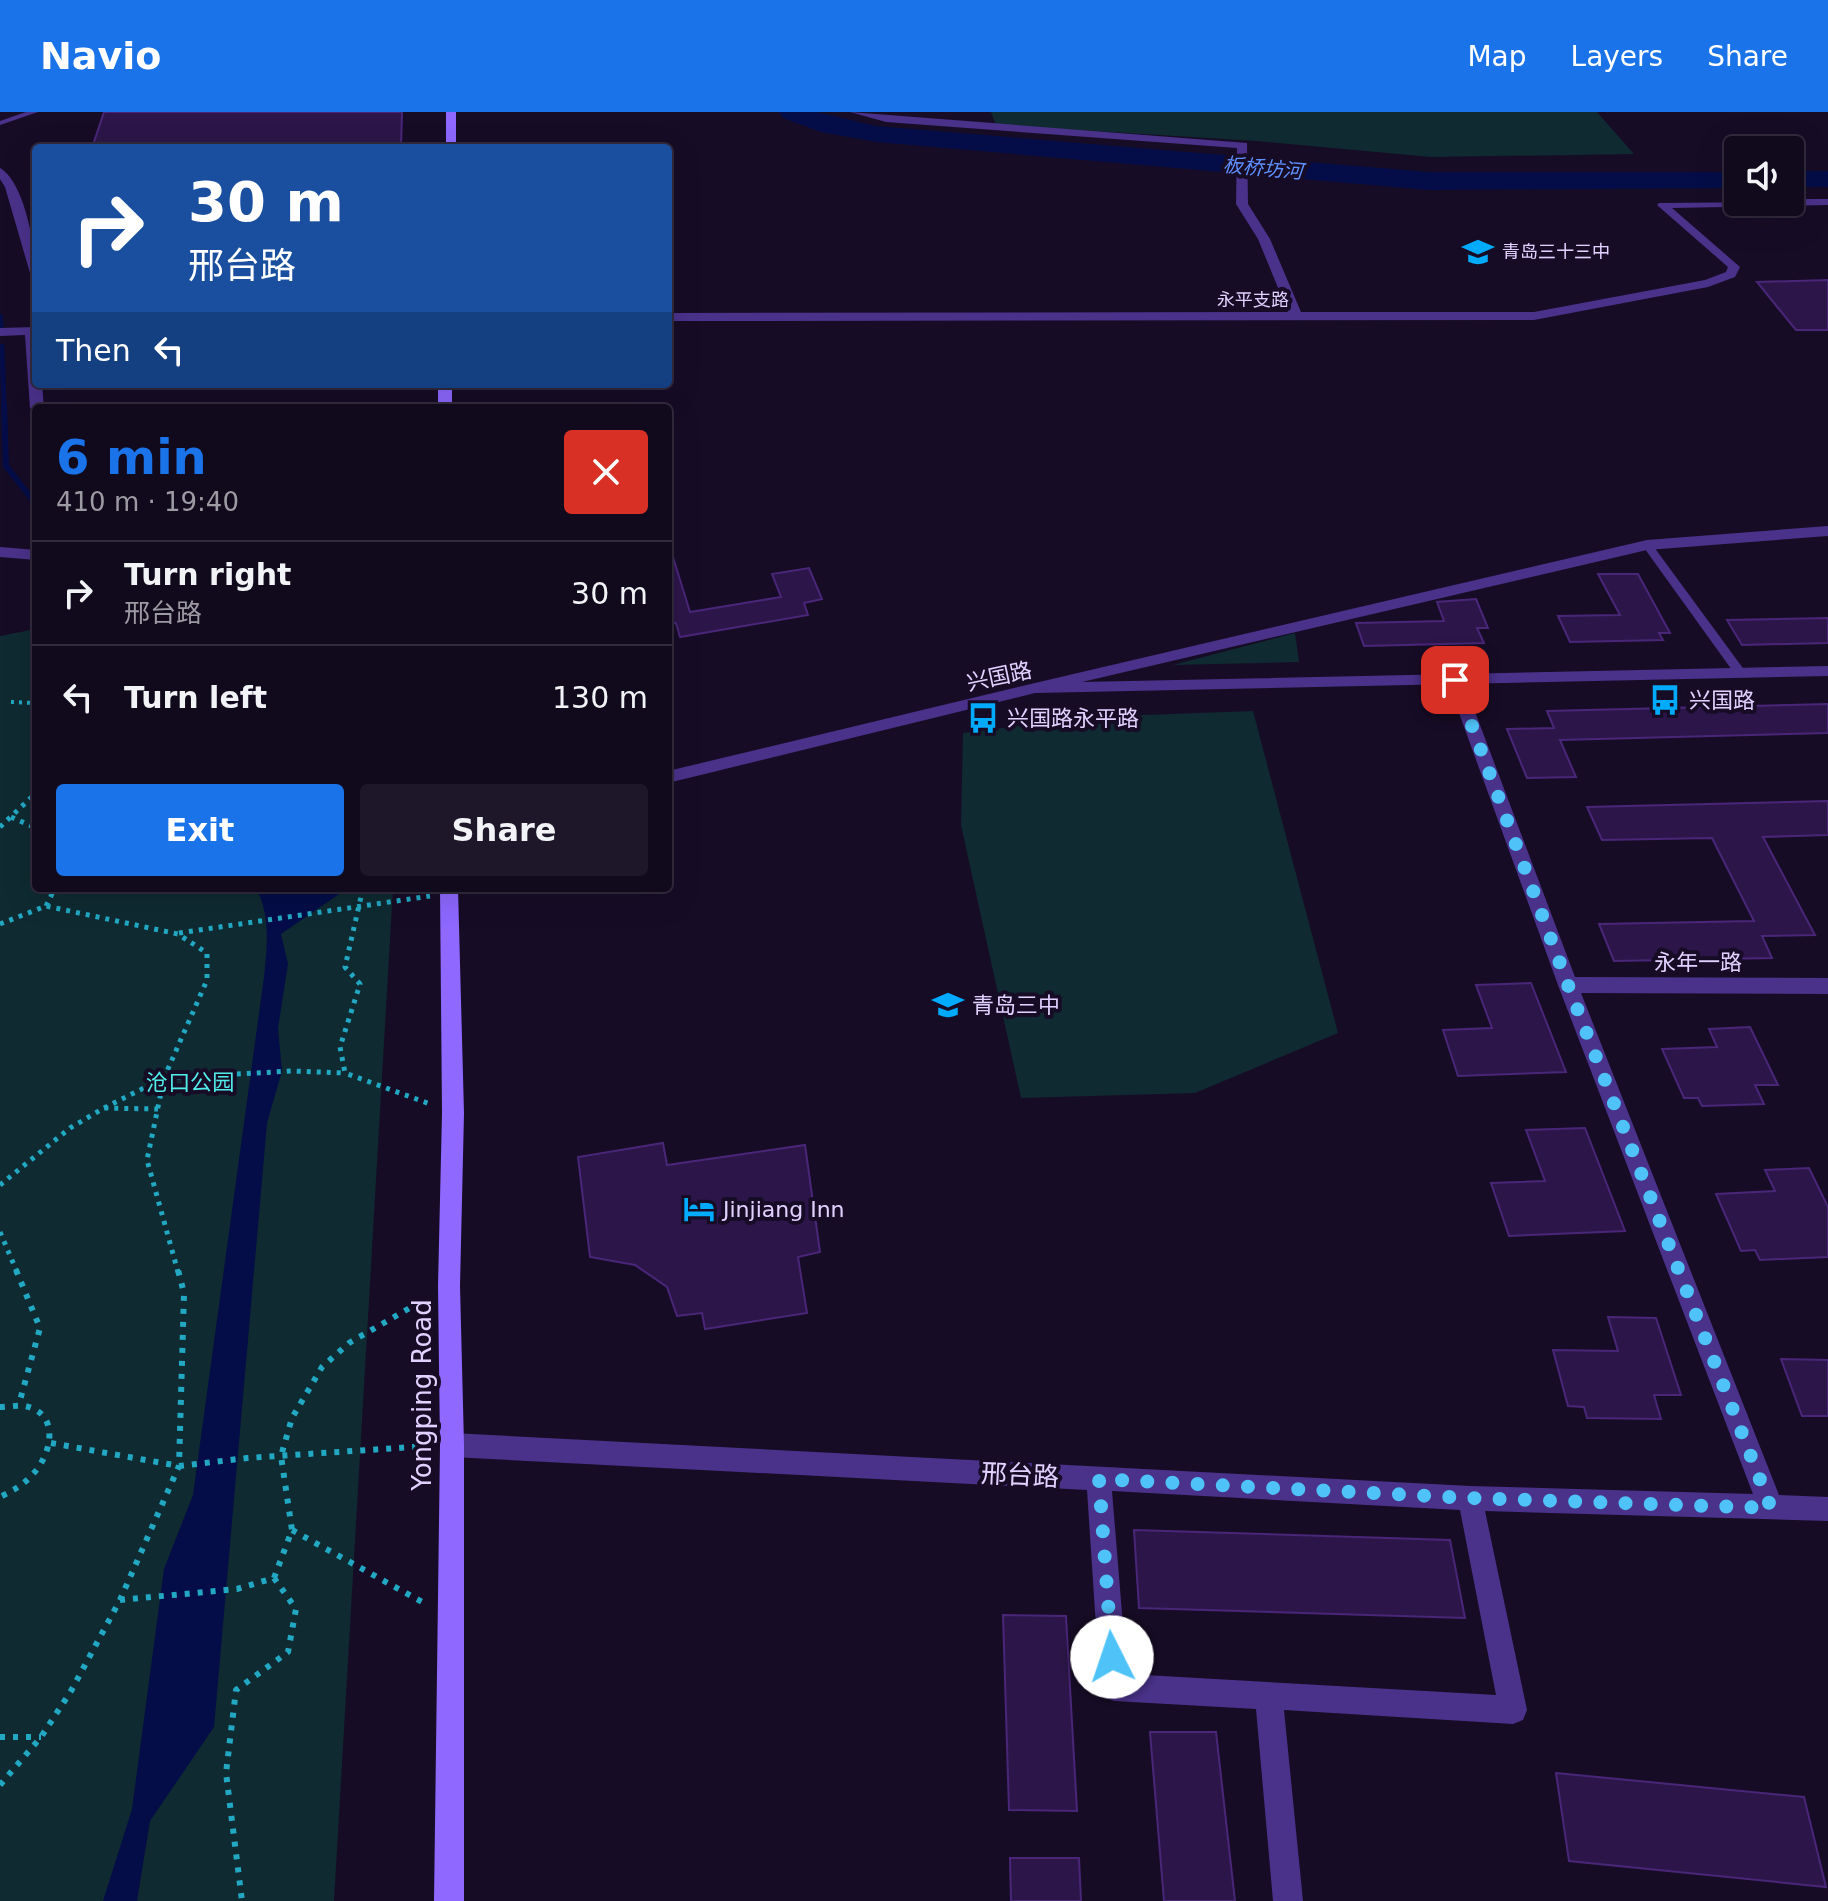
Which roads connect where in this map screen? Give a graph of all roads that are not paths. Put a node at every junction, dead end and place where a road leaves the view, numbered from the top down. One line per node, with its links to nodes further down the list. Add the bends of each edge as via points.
1 (34, 112): 5 (lane)
2 (451, 112): 7 (main road)
3 (855, 112): 6 (street)
4 (980, 112): 6 (street)
5 (0, 123)
6 (987, 128): 12 (street, via 1243,145 1242,204 1264,239)
7 (451, 144)
8 (0, 171): 10 (street, via 11,187)
9 (1828, 202): 12 (street, 永平支路, via 1663,205 1677,223 1734,267 1731,274 1708,283 1534,316)
10 (32, 258)
11 (672, 317): 12 (street, 永平支路)
12 (1297, 318)
13 (32, 331): 14 (street)
14 (0, 332)
15 (1828, 531): 16 (street)
16 (1647, 545): 20 (lane); 22 (street)
17 (0, 552): 18 (street)
18 (32, 555)
19 (1828, 671): 20 (street, 兴国路)
20 (1741, 674): 21 (street, 兴国路)
21 (1455, 680): 22 (street, 兴国路); 25 (street)
22 (1035, 688): 23 (street, 兴国路)
23 (672, 776)
24 (449, 892): 27 (main road, Yongping Road)
25 (1568, 985): 26 (street, 永年一路); 30 (street)
26 (1828, 986)
27 (452, 1445): 28 (street, 邢台路); 33 (main road, Yongping Road)
28 (1099, 1479): 29 (street, 邢台路); 32 (street, via 1114,1687)
29 (1470, 1498): 30 (street, 邢台路); 32 (street, via 1513,1710)
30 (1771, 1508): 31 (street, 邢台路)
31 (1828, 1509)
32 (1269, 1697): 34 (street)
33 (449, 1901)
34 (1288, 1901)

